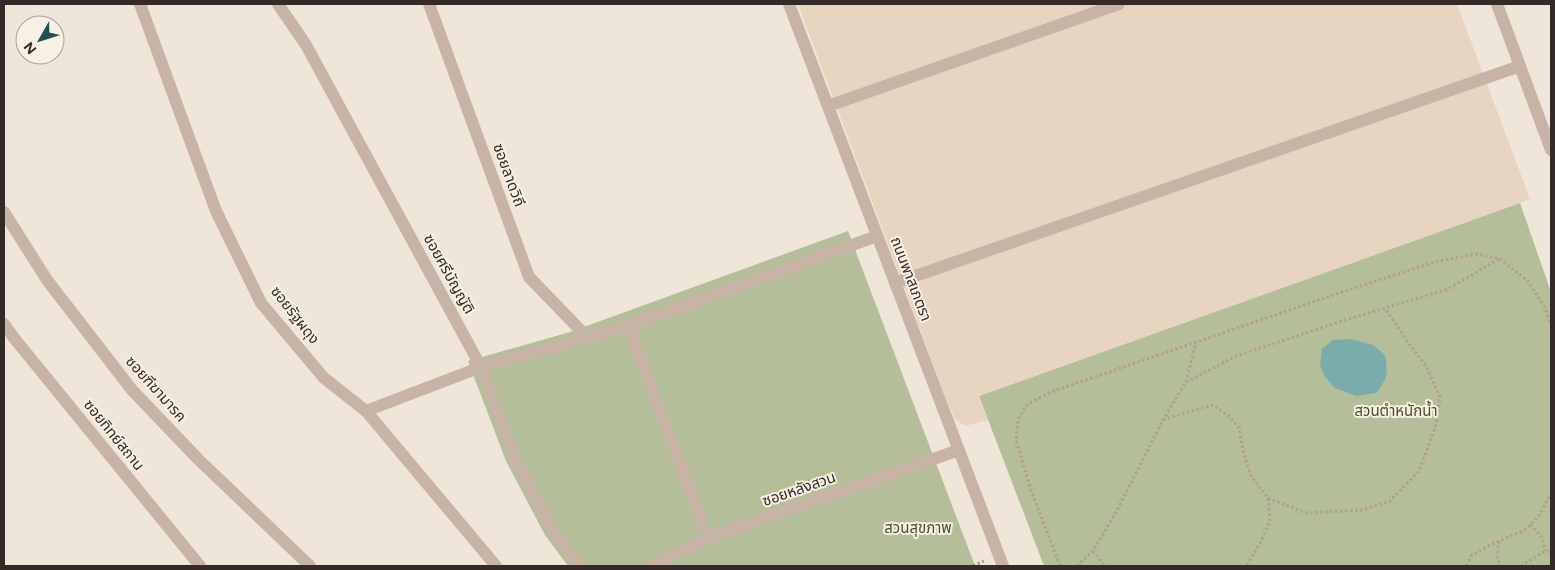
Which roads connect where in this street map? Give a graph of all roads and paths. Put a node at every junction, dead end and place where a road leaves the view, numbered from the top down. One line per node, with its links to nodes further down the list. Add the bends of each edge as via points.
1 (140, 4): 22 (street, ซอยรัฐผดุง, via 216,211 261,303 324,378)
2 (278, 4): 20 (street, ซอยศรีบัญญัติ, via 306,45)
3 (429, 4): 18 (street, ซอยลาดวิถี, via 529,277)
4 (789, 4): 8 (street, ถนนพาสเภตรา)
5 (1119, 4): 8 (street)
6 (1497, 4): 7 (street)
7 (1520, 66): 9 (street); 13 (street)
8 (828, 106): 11 (street, ถนนพาสเภตรา)
9 (1551, 150)
10 (4, 212): 34 (street, ซอยฑีฆามารค, via 47,280 132,390 198,459)
11 (878, 236): 13 (street, ถนนพาสเภตรา); 17 (street)
12 (1500, 259): 14 (path, via 1448,288); 16 (path, via 1528,281); 19 (path, via 1477,254 1438,261)
13 (895, 283): 24 (street, ถนนพาสเภตรา)
14 (1385, 308): 21 (path, via 1236,356); 26 (path, via 1426,366 1440,397 1436,425 1419,470 1390,501 1361,510 1306,513)
15 (4, 324): 33 (street, ซอยทิทย์สถาน)
16 (1551, 324)
17 (628, 326): 18 (street); 28 (street)
18 (588, 338): 20 (street)
19 (1196, 342): 21 (path); 39 (path, via 1052,392 1028,404 1018,419 1016,440)
20 (481, 368): 22 (street); 36 (street, ซอยศรีบัญญัติ, via 515,458 554,533)
21 (1186, 383): 23 (path)
22 (366, 411): 35 (street, ซอยรัฐผดุง)
23 (1163, 420): 26 (path, via 1212,405 1228,415 1239,428 1251,476); 30 (path)
24 (959, 450): 28 (street, ซอยหลังสวน); 38 (street, ถนนพาสเภตรา)
25 (1551, 494): 27 (path)
26 (1268, 498): 42 (path, via 1270,521)
27 (1530, 525): 29 (path); 31 (path, via 1542,538)
28 (708, 538): 37 (street, ซอยหลังสวน)
29 (1499, 541): 43 (path, via 1471,556); 44 (path, via 1497,559)
30 (1093, 551): 40 (path); 41 (path)
31 (1545, 551): 32 (path); 45 (path)
32 (1551, 551)
33 (200, 566)
34 (310, 566)
35 (496, 566)
36 (579, 566)
37 (653, 566)
38 (1003, 566)
39 (1060, 566)
40 (1077, 566)
41 (1106, 566)
42 (1246, 566)
43 (1467, 566)
44 (1501, 566)
45 (1521, 566)

